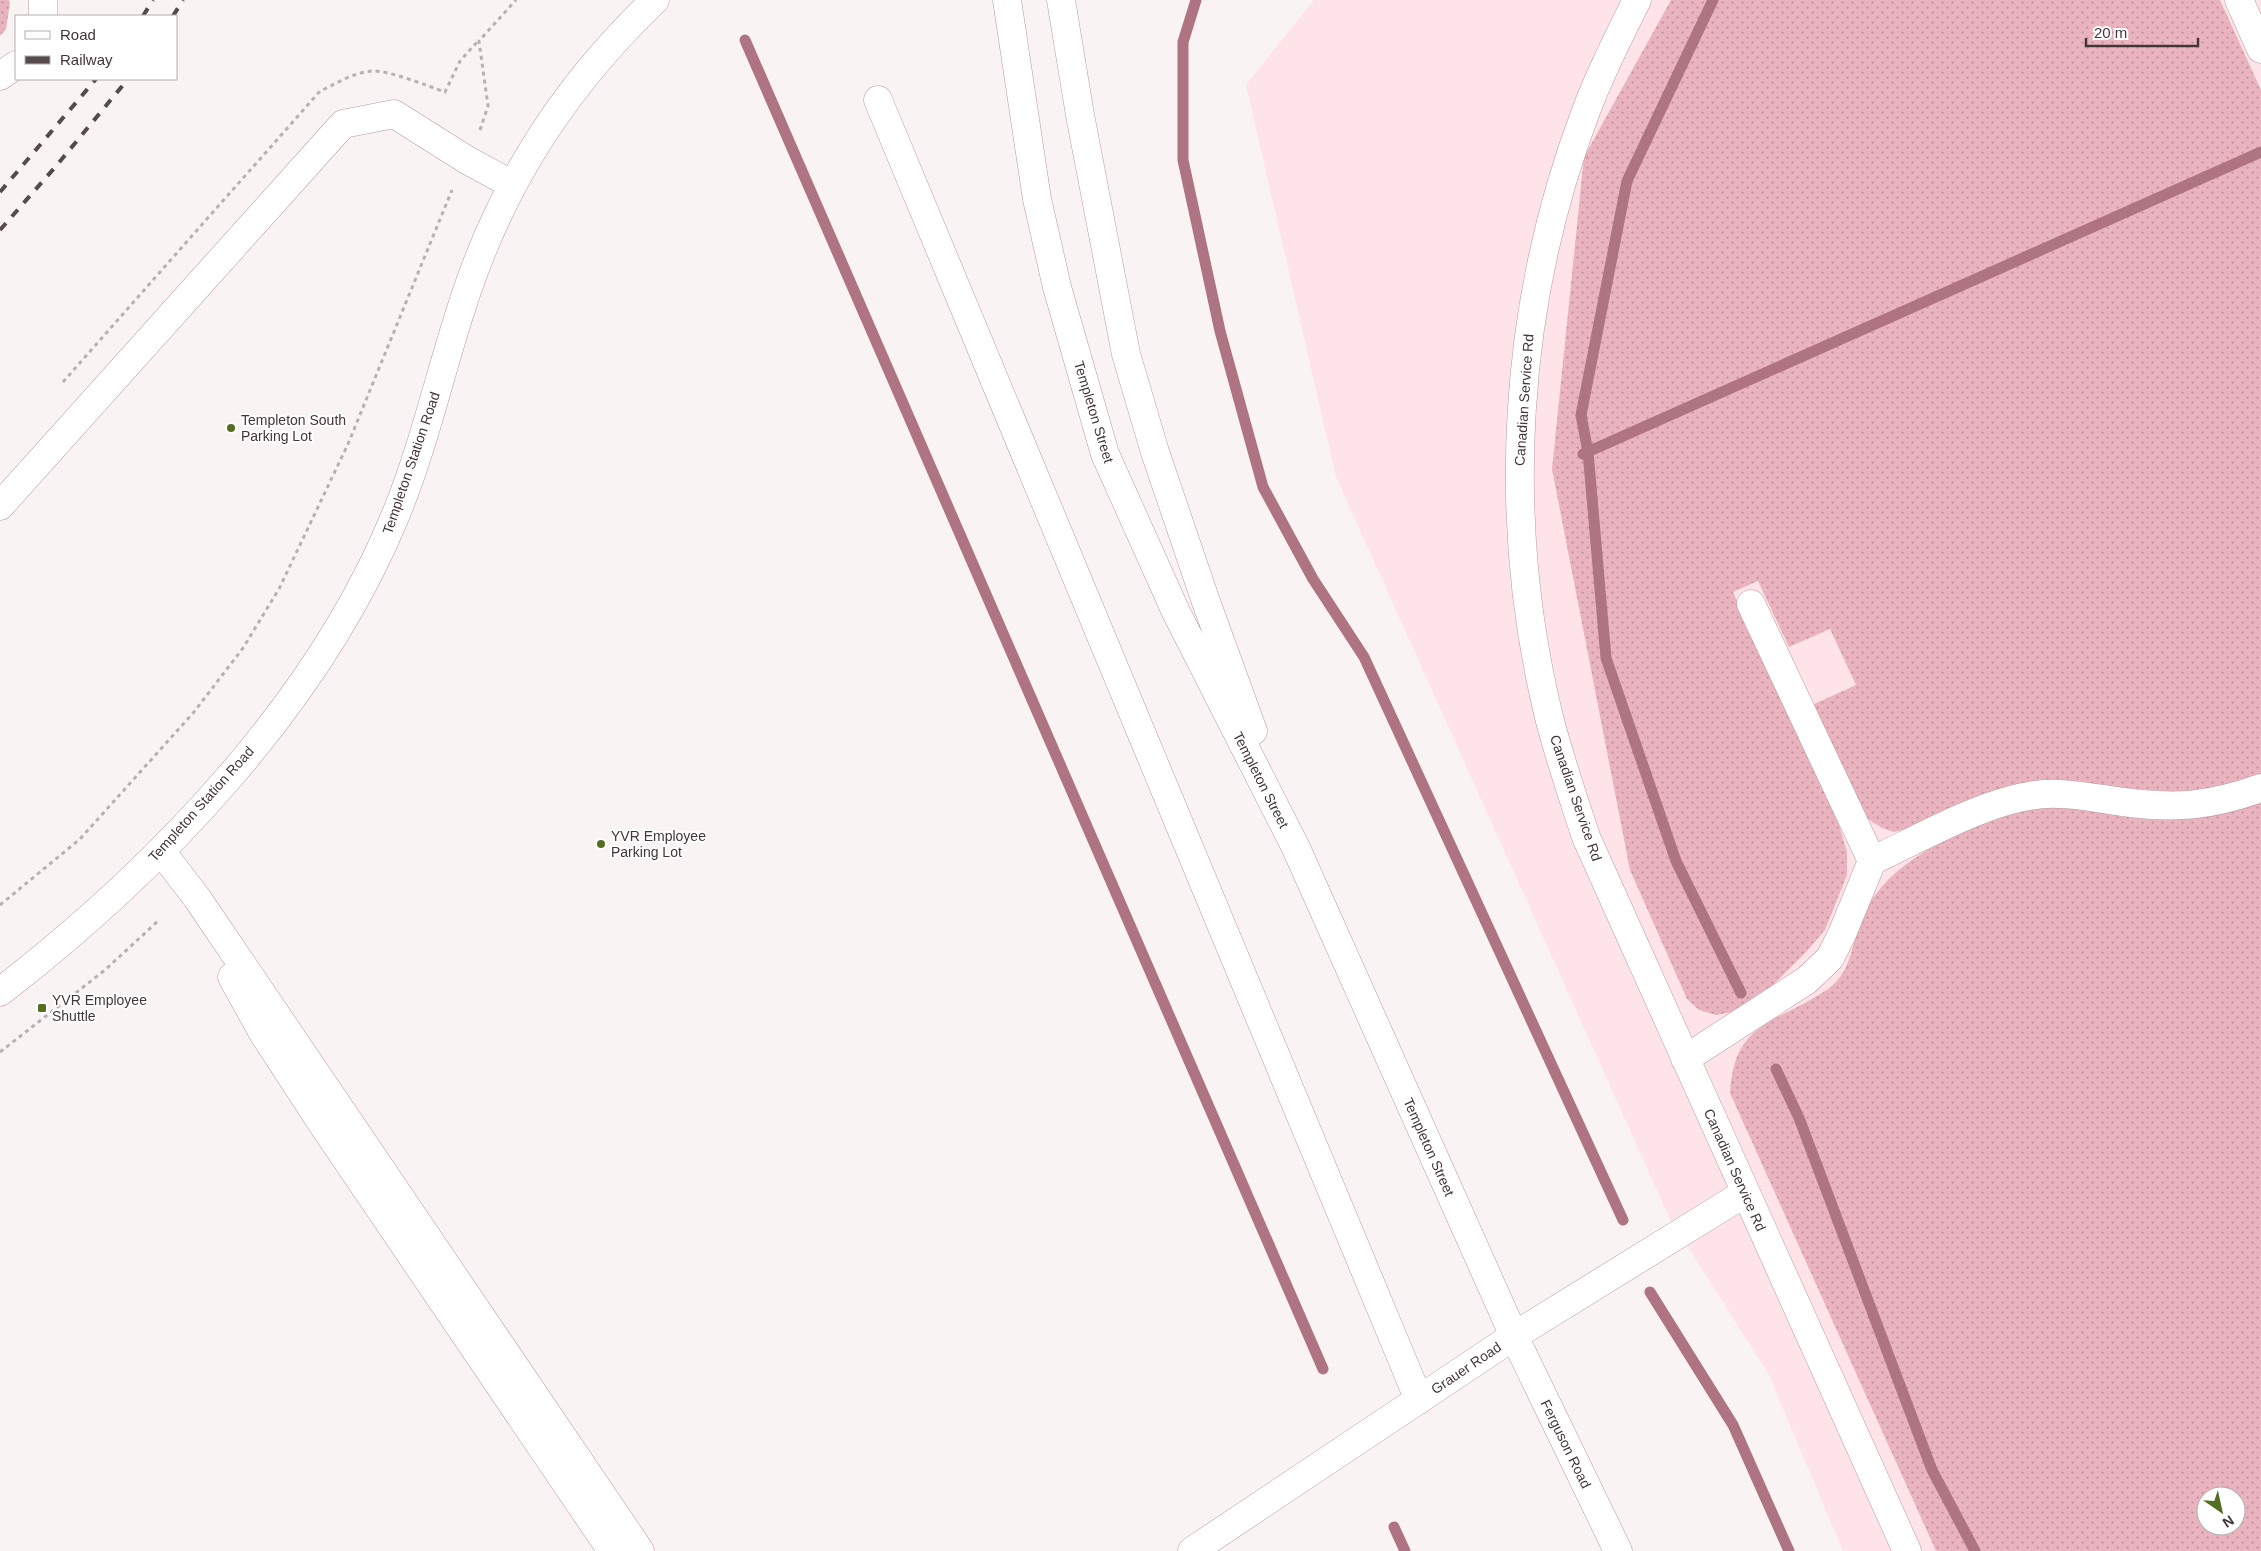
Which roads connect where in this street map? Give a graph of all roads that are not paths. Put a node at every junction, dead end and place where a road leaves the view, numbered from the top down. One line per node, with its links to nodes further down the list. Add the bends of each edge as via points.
1 (43, 0): 8 (street)
2 (655, 0): 14 (street, Templeton Station Road, via 618,34 589,70)
3 (1007, 0): 18 (street, Templeton Street, via 1037,199 1057,287 1105,454 1176,612)
4 (1061, 0): 13 (street, Templeton Street)
5 (1076, 0): 13 (street, via 1074,24)
6 (1636, 0): 23 (street, Canadian Service Rd, via 1586,111 1543,256 1530,322 1522,393 1520,523 1533,642 1549,718 1569,784 1586,837)
7 (2239, 0): 9 (street)
8 (43, 15)
9 (2261, 48)
10 (15, 65): 11 (street)
11 (0, 76)
12 (878, 100): 26 (street)
13 (1080, 115): 18 (street, Templeton Street, via 1126,354 1205,599)
14 (511, 184): 15 (street, via 394,114 343,124); 19 (street, Templeton Station Road, via 468,288 423,438 396,514 369,574 331,641 290,701 241,762)
15 (0, 506)
16 (1752, 604): 20 (street)
17 (2261, 788): 20 (street, via 2204,805 2175,806 2067,794 2030,795 1993,805)
18 (1296, 848): 25 (street, Templeton Street)
19 (161, 851): 21 (street); 22 (street, Templeton Station Road, via 125,886)
20 (1872, 861): 23 (street, via 1830,958 1807,980)
21 (197, 898): 27 (street, via 244,1000 263,1033); 28 (street)
22 (0, 992)
23 (1685, 1060): 24 (street, Canadian Service Rd)
24 (1745, 1193): 25 (street, Grauer Road); 31 (street, Canadian Service Rd)
25 (1514, 1336): 26 (street, Grauer Road); 30 (street, Ferguson Road)
26 (1419, 1400): 29 (street, Grauer Road)
27 (612, 1551)
28 (640, 1551)
29 (1192, 1551)
30 (1618, 1551)
31 (1908, 1551)

